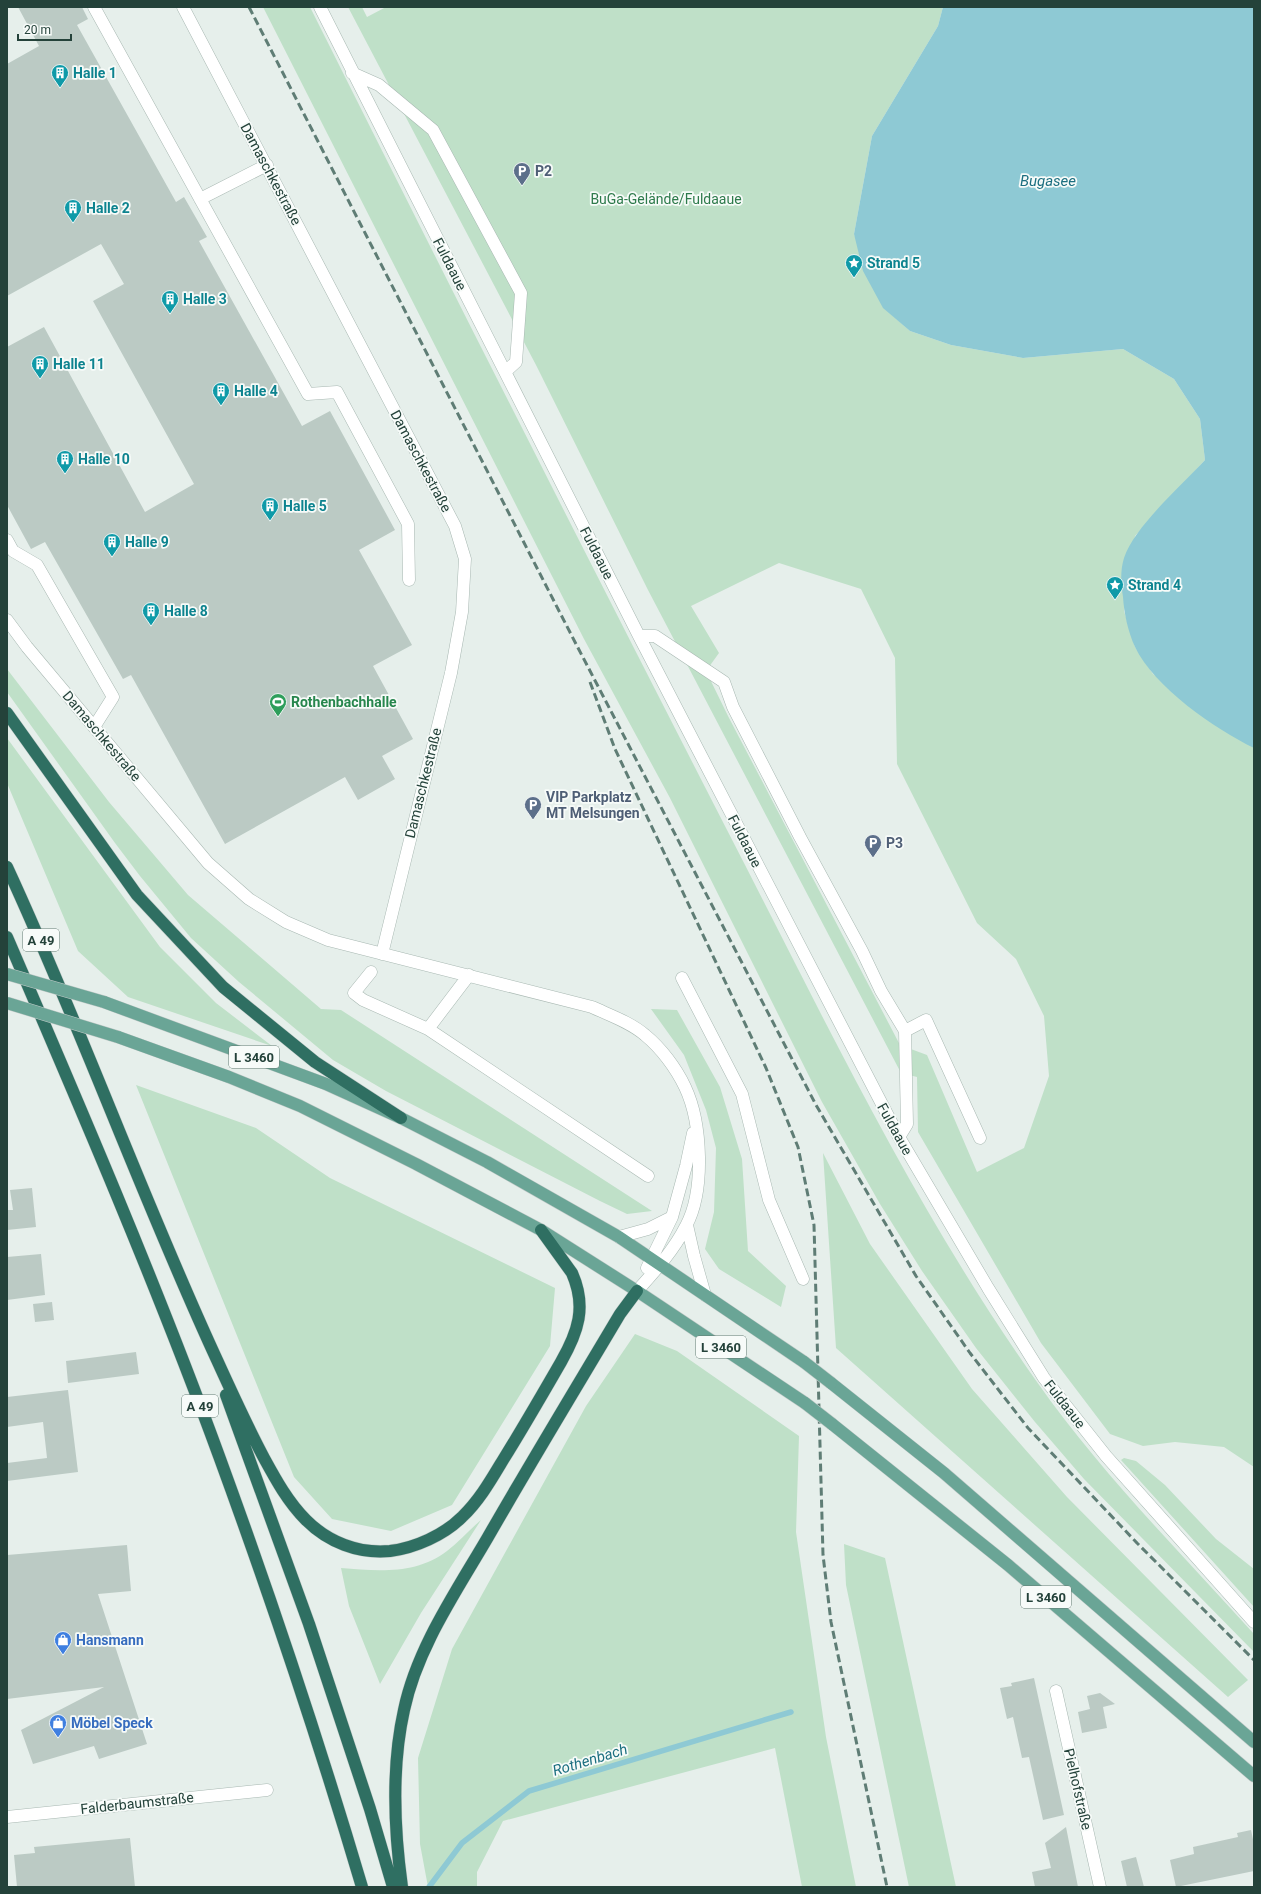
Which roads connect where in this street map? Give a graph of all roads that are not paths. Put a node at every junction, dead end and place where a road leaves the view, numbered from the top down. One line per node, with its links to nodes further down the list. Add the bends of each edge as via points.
1 (94, 7): 6 (street)
2 (183, 7): 5 (street, Damaschkestraße)
3 (320, 7): 4 (street, Fuldaaue)
4 (352, 73): 7 (street, Fuldaaue); 7 (street, via 379,85 433,130 521,293 516,362)
5 (267, 165): 6 (street); 16 (street, Damaschkestraße, via 455,526 465,559 462,612 451,673)
6 (200, 198): 9 (street, via 308,394 337,392 408,524)
7 (505, 372): 11 (street, Fuldaaue)
8 (7, 540): 13 (street, via 13,551 37,566 113,697)
9 (409, 580)
10 (7, 620): 13 (street, Damaschkestraße)
11 (639, 636): 23 (street, via 655,636 724,682 733,706 800,837 881,991); 26 (street, Fuldaaue)
12 (7, 713): 24 (highway, via 137,895 223,987 315,1062)
13 (94, 727): 16 (street, Damaschkestraße, via 208,863 249,899 286,922 328,940)
14 (7, 867): 37 (highway, A 49, via 45,950)
15 (7, 937): 44 (highway, A 49, via 71,1085 219,1455 281,1633)
16 (382, 954): 19 (street, Damaschkestraße)
17 (371, 972): 22 (street, via 354,993 363,1000)
18 (7, 974): 24 (main road, L 3460, bridge, via 104,1002 319,1081)
19 (469, 975): 22 (street); 25 (street, Damaschkestraße, via 592,1007 645,1034 663,1053 685,1088)
20 (682, 978): 34 (street, via 742,1094 770,1200)
21 (7, 1003): 31 (main road, L 3460, bridge, via 118,1037 300,1106)
22 (428, 1029): 28 (street)
23 (905, 1031): 26 (street, via 908,1124); 27 (street, via 926,1020)
24 (401, 1118): 32 (main road, L 3460, via 487,1162)
25 (695, 1121): 29 (street, Damaschkestraße); 30 (street, Damaschkestraße, via 700,1167 696,1198)
26 (899, 1138): 38 (street, Fuldaaue, via 1044,1378 1106,1456)
27 (980, 1138)
28 (648, 1176)
29 (672, 1217): 32 (street, via 648,1229); 33 (street, Damaschkestraße)
30 (687, 1225): 33 (street, Damaschkestraße); 36 (street)
31 (541, 1230): 35 (main road, L 3460); 37 (highway, via 572,1273 579,1294 580,1321 573,1342 482,1493 447,1530 411,1546 390,1551 352,1548 334,1542 307,1521 277,1482)
32 (620, 1237): 33 (main road, L 3460)
33 (656, 1262): 35 (street, Damaschkestraße); 36 (main road, L 3460)
34 (803, 1279)
35 (636, 1291): 41 (main road, L 3460, bridge, via 806,1403 1008,1565); 46 (highway, via 580,1380 467,1572 416,1670 404,1710 398,1748 396,1843)
36 (705, 1295): 40 (main road, L 3460, bridge, via 804,1362 944,1473)
37 (197, 1317): 45 (highway, A 49, via 309,1624 370,1808)
38 (1254, 1622)
39 (1056, 1691): 47 (street, Pielhofstraße)
40 (1254, 1742)
41 (1254, 1776)
42 (266, 1790): 43 (street, Falderbaumstraße)
43 (7, 1817)
44 (362, 1887)
45 (393, 1887)
46 (402, 1887)
47 (1100, 1887)

